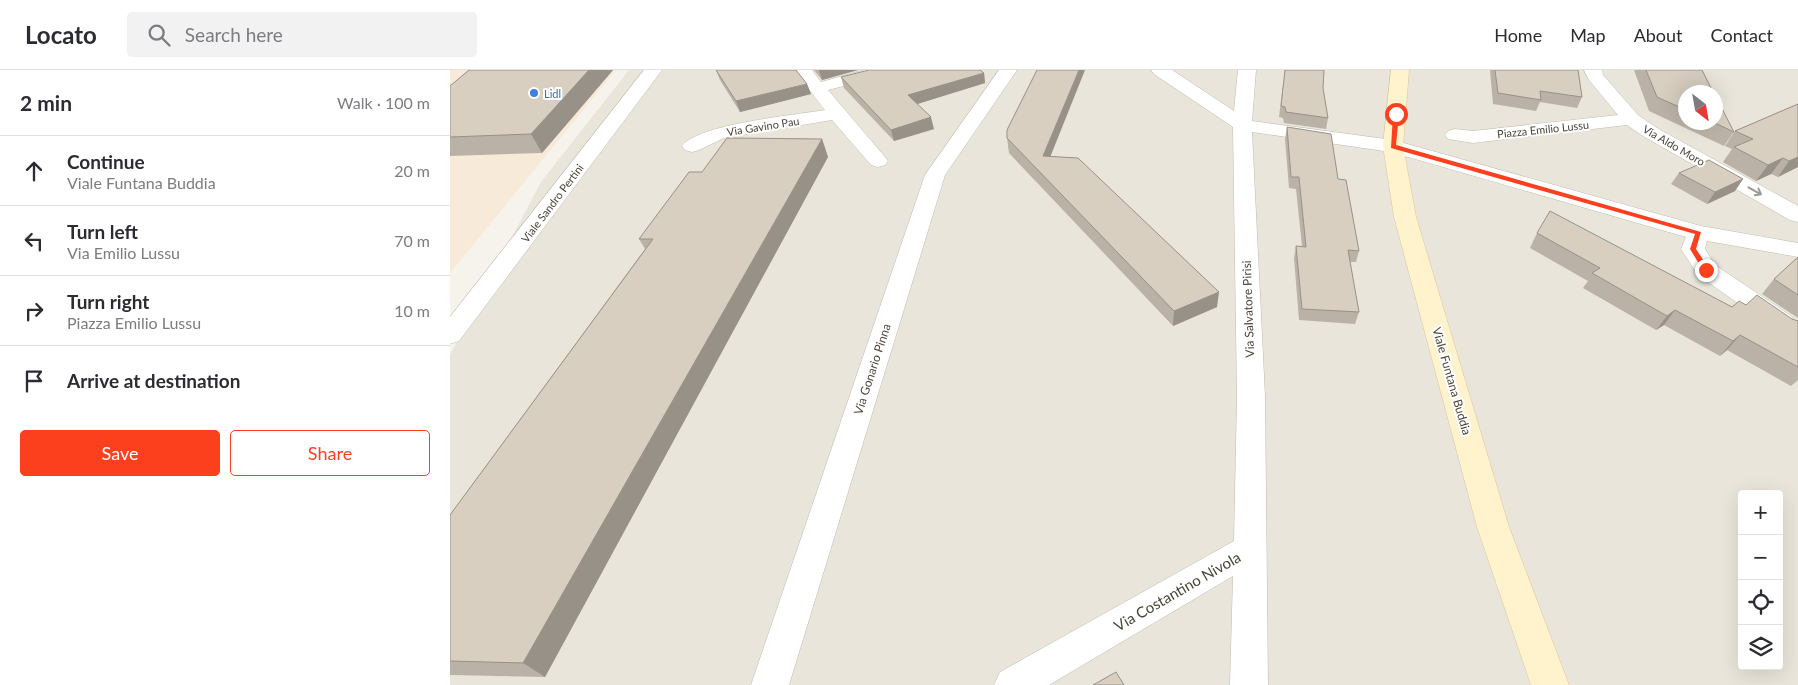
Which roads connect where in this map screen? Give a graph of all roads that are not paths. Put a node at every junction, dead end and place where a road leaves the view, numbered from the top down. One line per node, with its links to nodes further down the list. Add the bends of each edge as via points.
1 (654, 70): 21 (street, Viale Sandro Pertini)
2 (803, 70): 9 (street)
3 (885, 70): 9 (street)
4 (1008, 70): 23 (street, Via Gonario Pinna, via 934,175)
5 (1160, 70): 12 (street)
6 (1247, 70): 12 (street, Via Salvatore Pirisi)
7 (1400, 70): 15 (main road, Viale Funtana Buddia)
8 (1593, 70): 11 (street, Via Aldo Moro)
9 (817, 88): 10 (street)
10 (837, 114): 14 (street, Via Gavino Pau, via 719,133); 16 (street)
11 (1631, 119): 13 (street, Piazza Emilio Lussu, via 1473,136); 17 (street, Via Aldo Moro, one-way to 17)
12 (1242, 125): 15 (street); 22 (street, Via Salvatore Pirisi, via 1251,396)
13 (1455, 135)
14 (692, 146)
15 (1393, 146): 18 (street); 26 (main road, Viale Funtana Buddia, via 1405,217 1493,527)
16 (878, 161)
17 (1798, 215)
18 (1699, 233): 19 (street); 20 (street, via 1693,249 1706,270)
19 (1798, 250)
20 (1788, 326)
21 (450, 335)
22 (1249, 549): 24 (street, Via Costantino Nivola); 25 (street, Via Costantino Nivola)
23 (770, 685)
24 (1013, 685)
25 (1248, 685)
26 (1550, 685)

